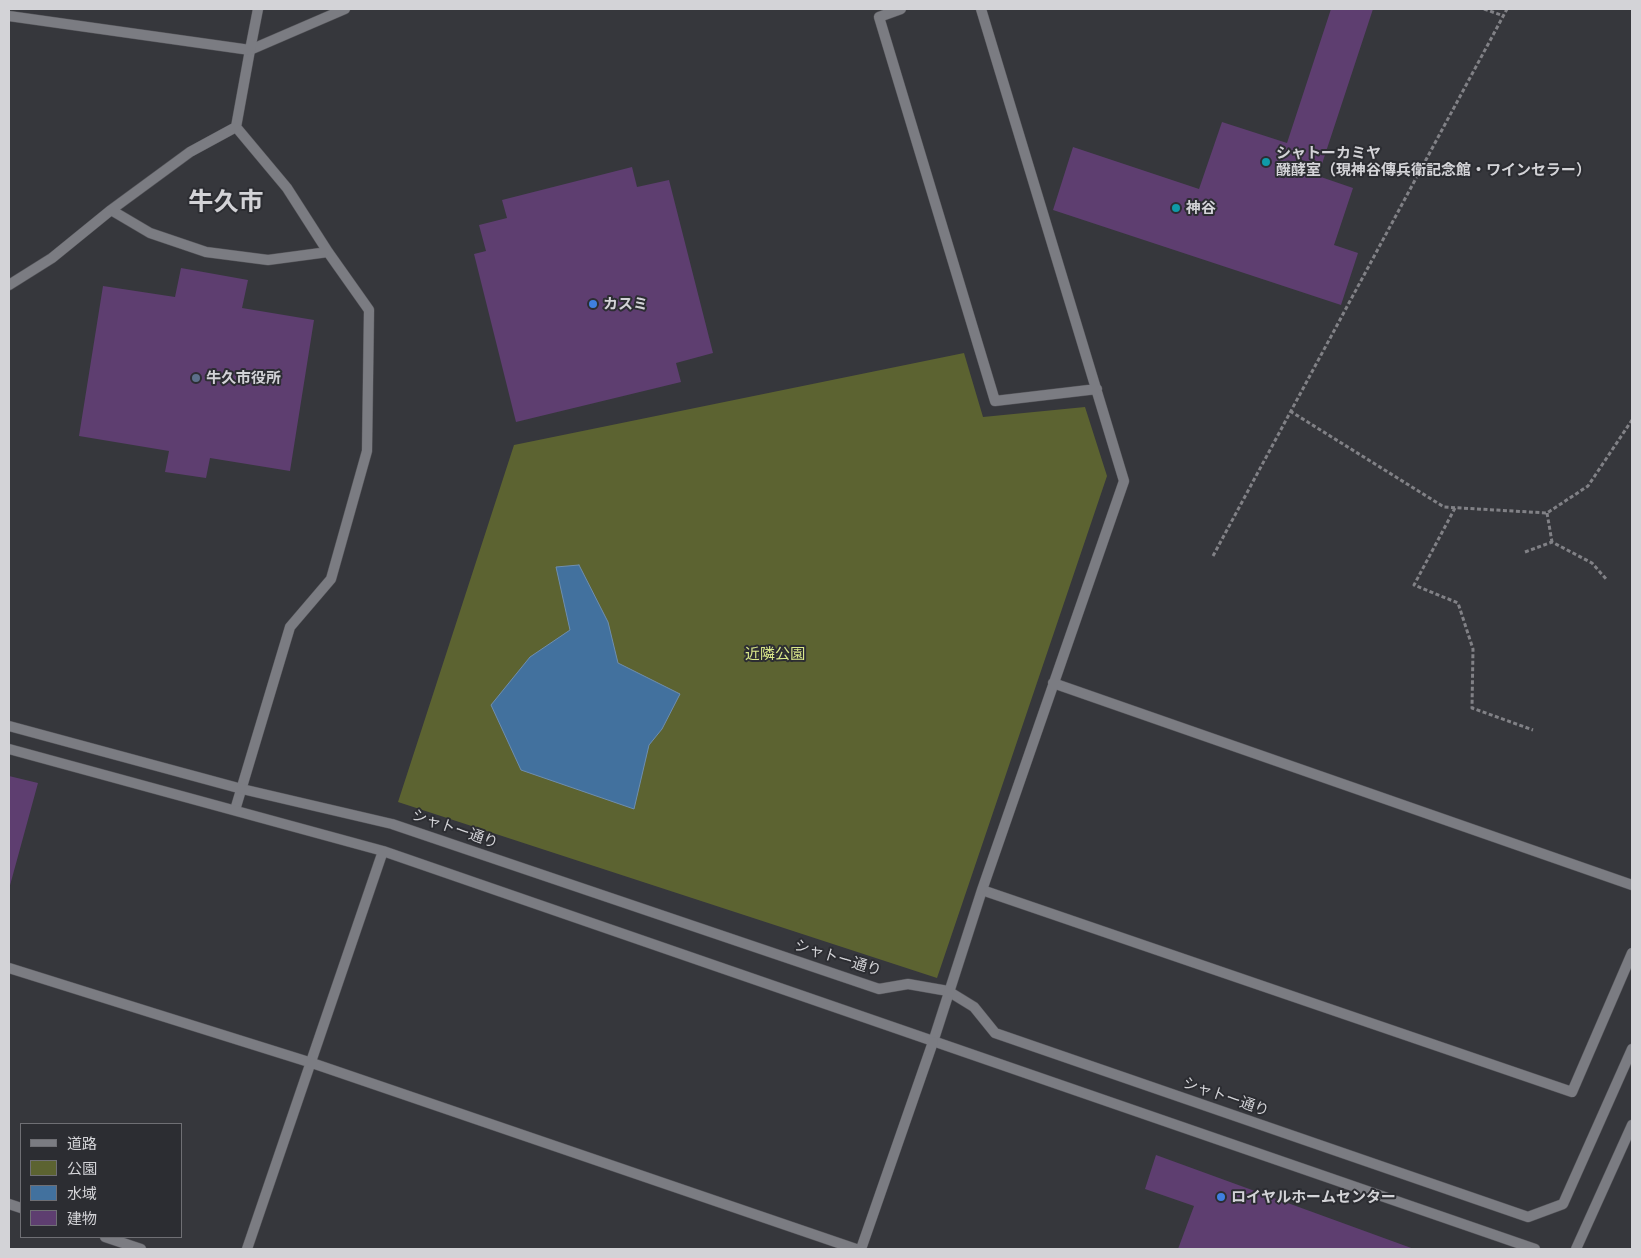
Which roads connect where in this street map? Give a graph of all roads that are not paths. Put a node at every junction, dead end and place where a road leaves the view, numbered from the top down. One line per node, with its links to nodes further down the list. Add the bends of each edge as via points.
1 (258, 9): 6 (street)
2 (345, 9): 6 (street)
3 (900, 9): 11 (street, via 879,17 995,401)
4 (981, 9): 11 (street)
5 (9, 16): 6 (street)
6 (250, 50): 7 (street)
7 (236, 127): 8 (street, via 190,152); 9 (street, via 287,188)
8 (111, 210): 9 (street, via 150,233 206,252 268,260); 10 (street, via 52,258)
9 (328, 252): 15 (street, via 369,310 367,451 331,579 290,627)
10 (9, 285)
11 (1097, 389): 12 (street, via 1124,481)
12 (1054, 683): 18 (street); 19 (street)
13 (9, 726): 15 (street, シャトー通り)
14 (9, 749): 16 (street)
15 (242, 789): 16 (street); 22 (street, シャトー通り, via 392,824 878,989 908,984)
16 (235, 810): 17 (street)
17 (383, 851): 23 (street); 25 (street)
18 (1632, 885)
19 (982, 890): 20 (street, via 1572,1092); 22 (street)
20 (1632, 953)
21 (9, 968): 25 (street)
22 (948, 991): 23 (street); 24 (street, シャトー通り, via 974,1007 996,1033 1528,1217 1563,1204)
23 (933, 1042): 31 (street); 32 (street)
24 (1632, 1049)
25 (312, 1063): 29 (street); 30 (street)
26 (1632, 1125): 33 (street)
27 (108, 1238): 28 (street)
28 (141, 1249)
29 (247, 1249)
30 (856, 1249)
31 (860, 1249)
32 (1535, 1249)
33 (1576, 1249)

